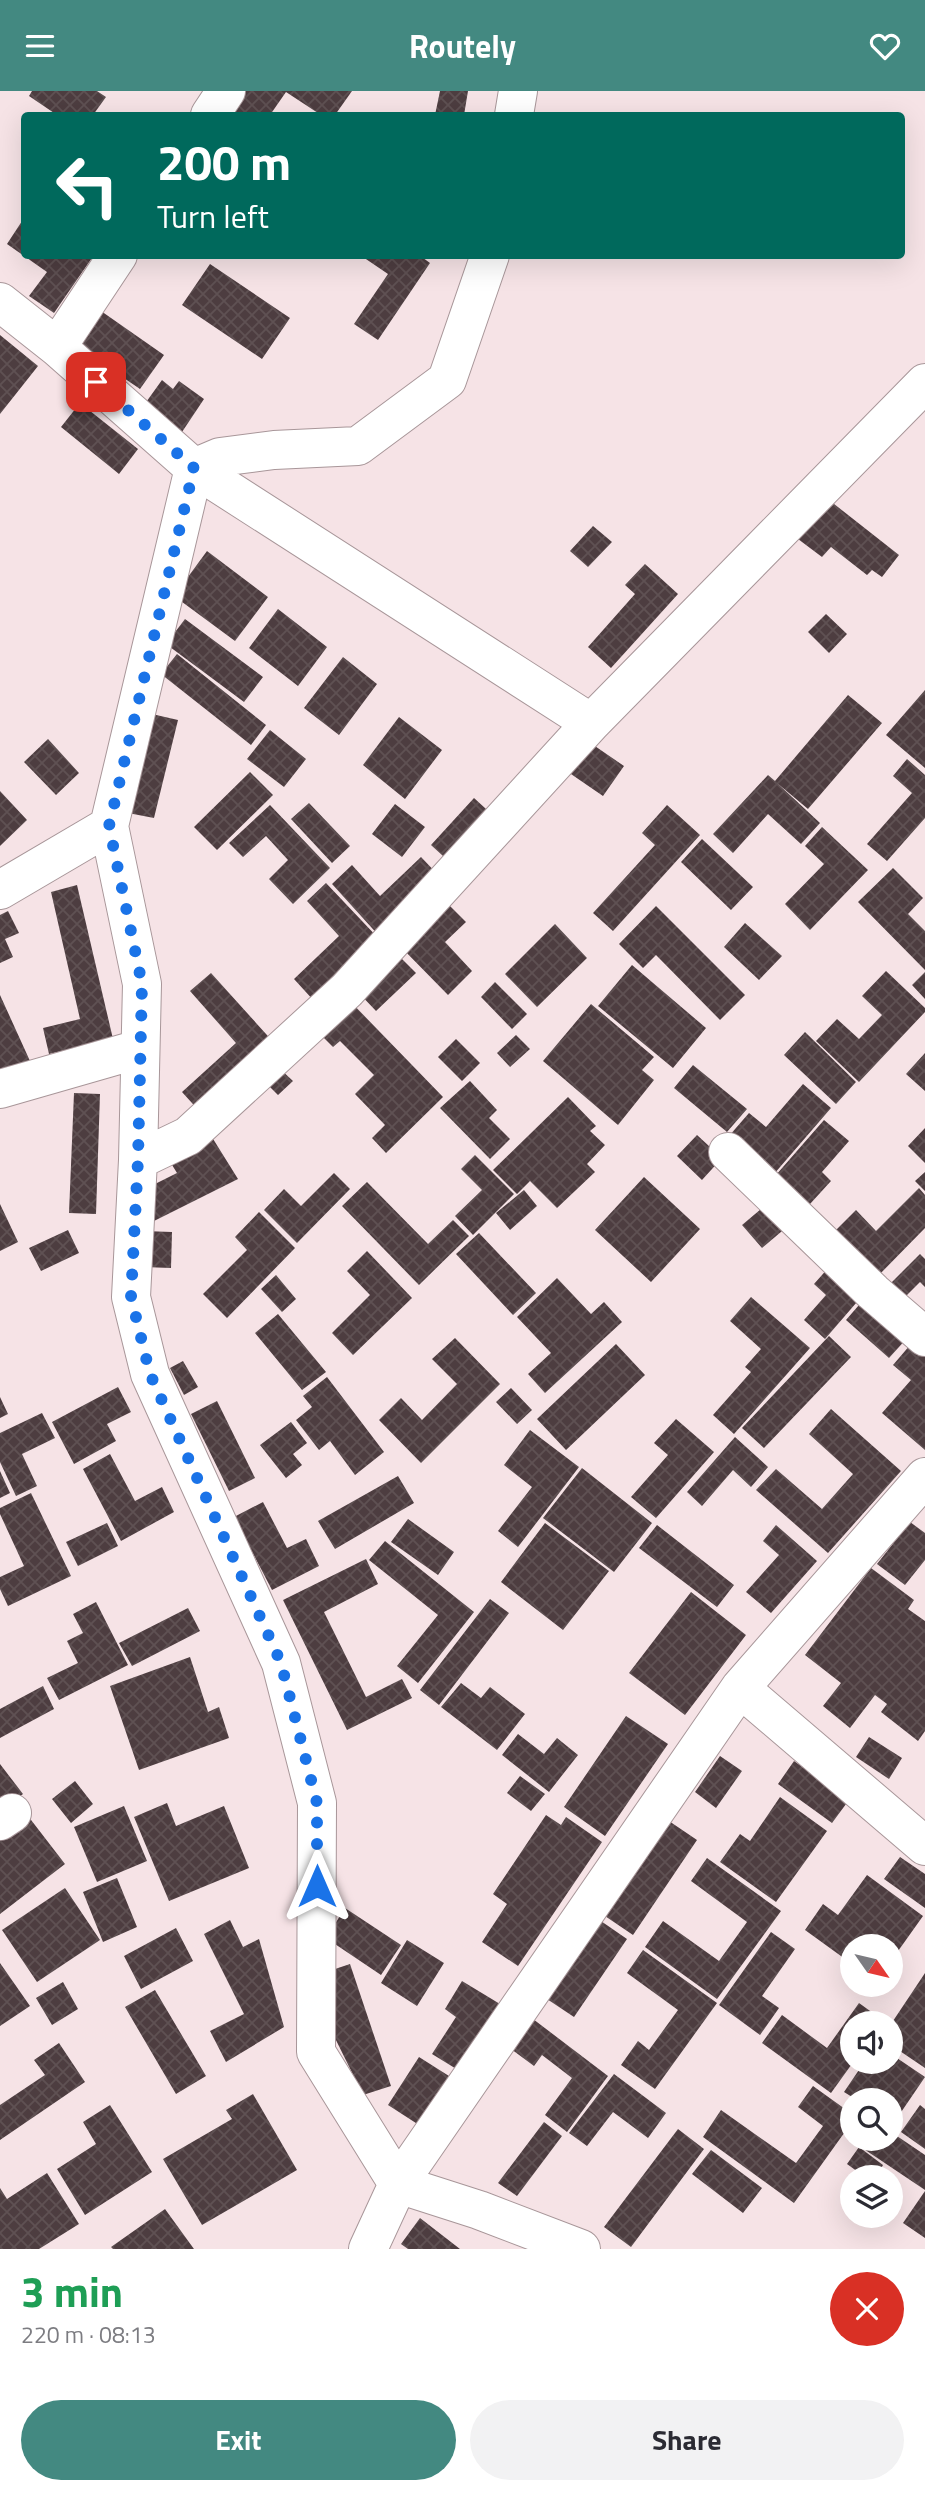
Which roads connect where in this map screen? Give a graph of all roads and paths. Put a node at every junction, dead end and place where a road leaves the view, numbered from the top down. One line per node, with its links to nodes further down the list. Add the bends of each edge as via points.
1 (226, 91): 3 (street)
2 (518, 91): 4 (street)
3 (212, 112)
4 (514, 112)
5 (115, 259): 8 (street)
6 (489, 259): 10 (street, via 446,380 358,446 220,457)
7 (0, 302): 8 (street)
8 (57, 347): 10 (street)
9 (925, 383): 11 (street)
10 (194, 468): 11 (street); 12 (street)
11 (591, 723): 17 (street, via 346,990 188,1136)
12 (109, 826): 13 (street); 14 (street, via 142,984)
13 (0, 890)
14 (139, 1049): 15 (street); 17 (street)
15 (0, 1089)
16 (728, 1152): 18 (street)
17 (138, 1160): 22 (street, via 131,1297 150,1374 281,1663 317,1803 316,2052)
18 (925, 1337)
19 (925, 1477): 20 (street)
20 (740, 1688): 21 (street); 22 (street)
21 (925, 1846)
22 (398, 2184): 23 (street); 24 (street)
23 (368, 2249)
24 (581, 2249)

